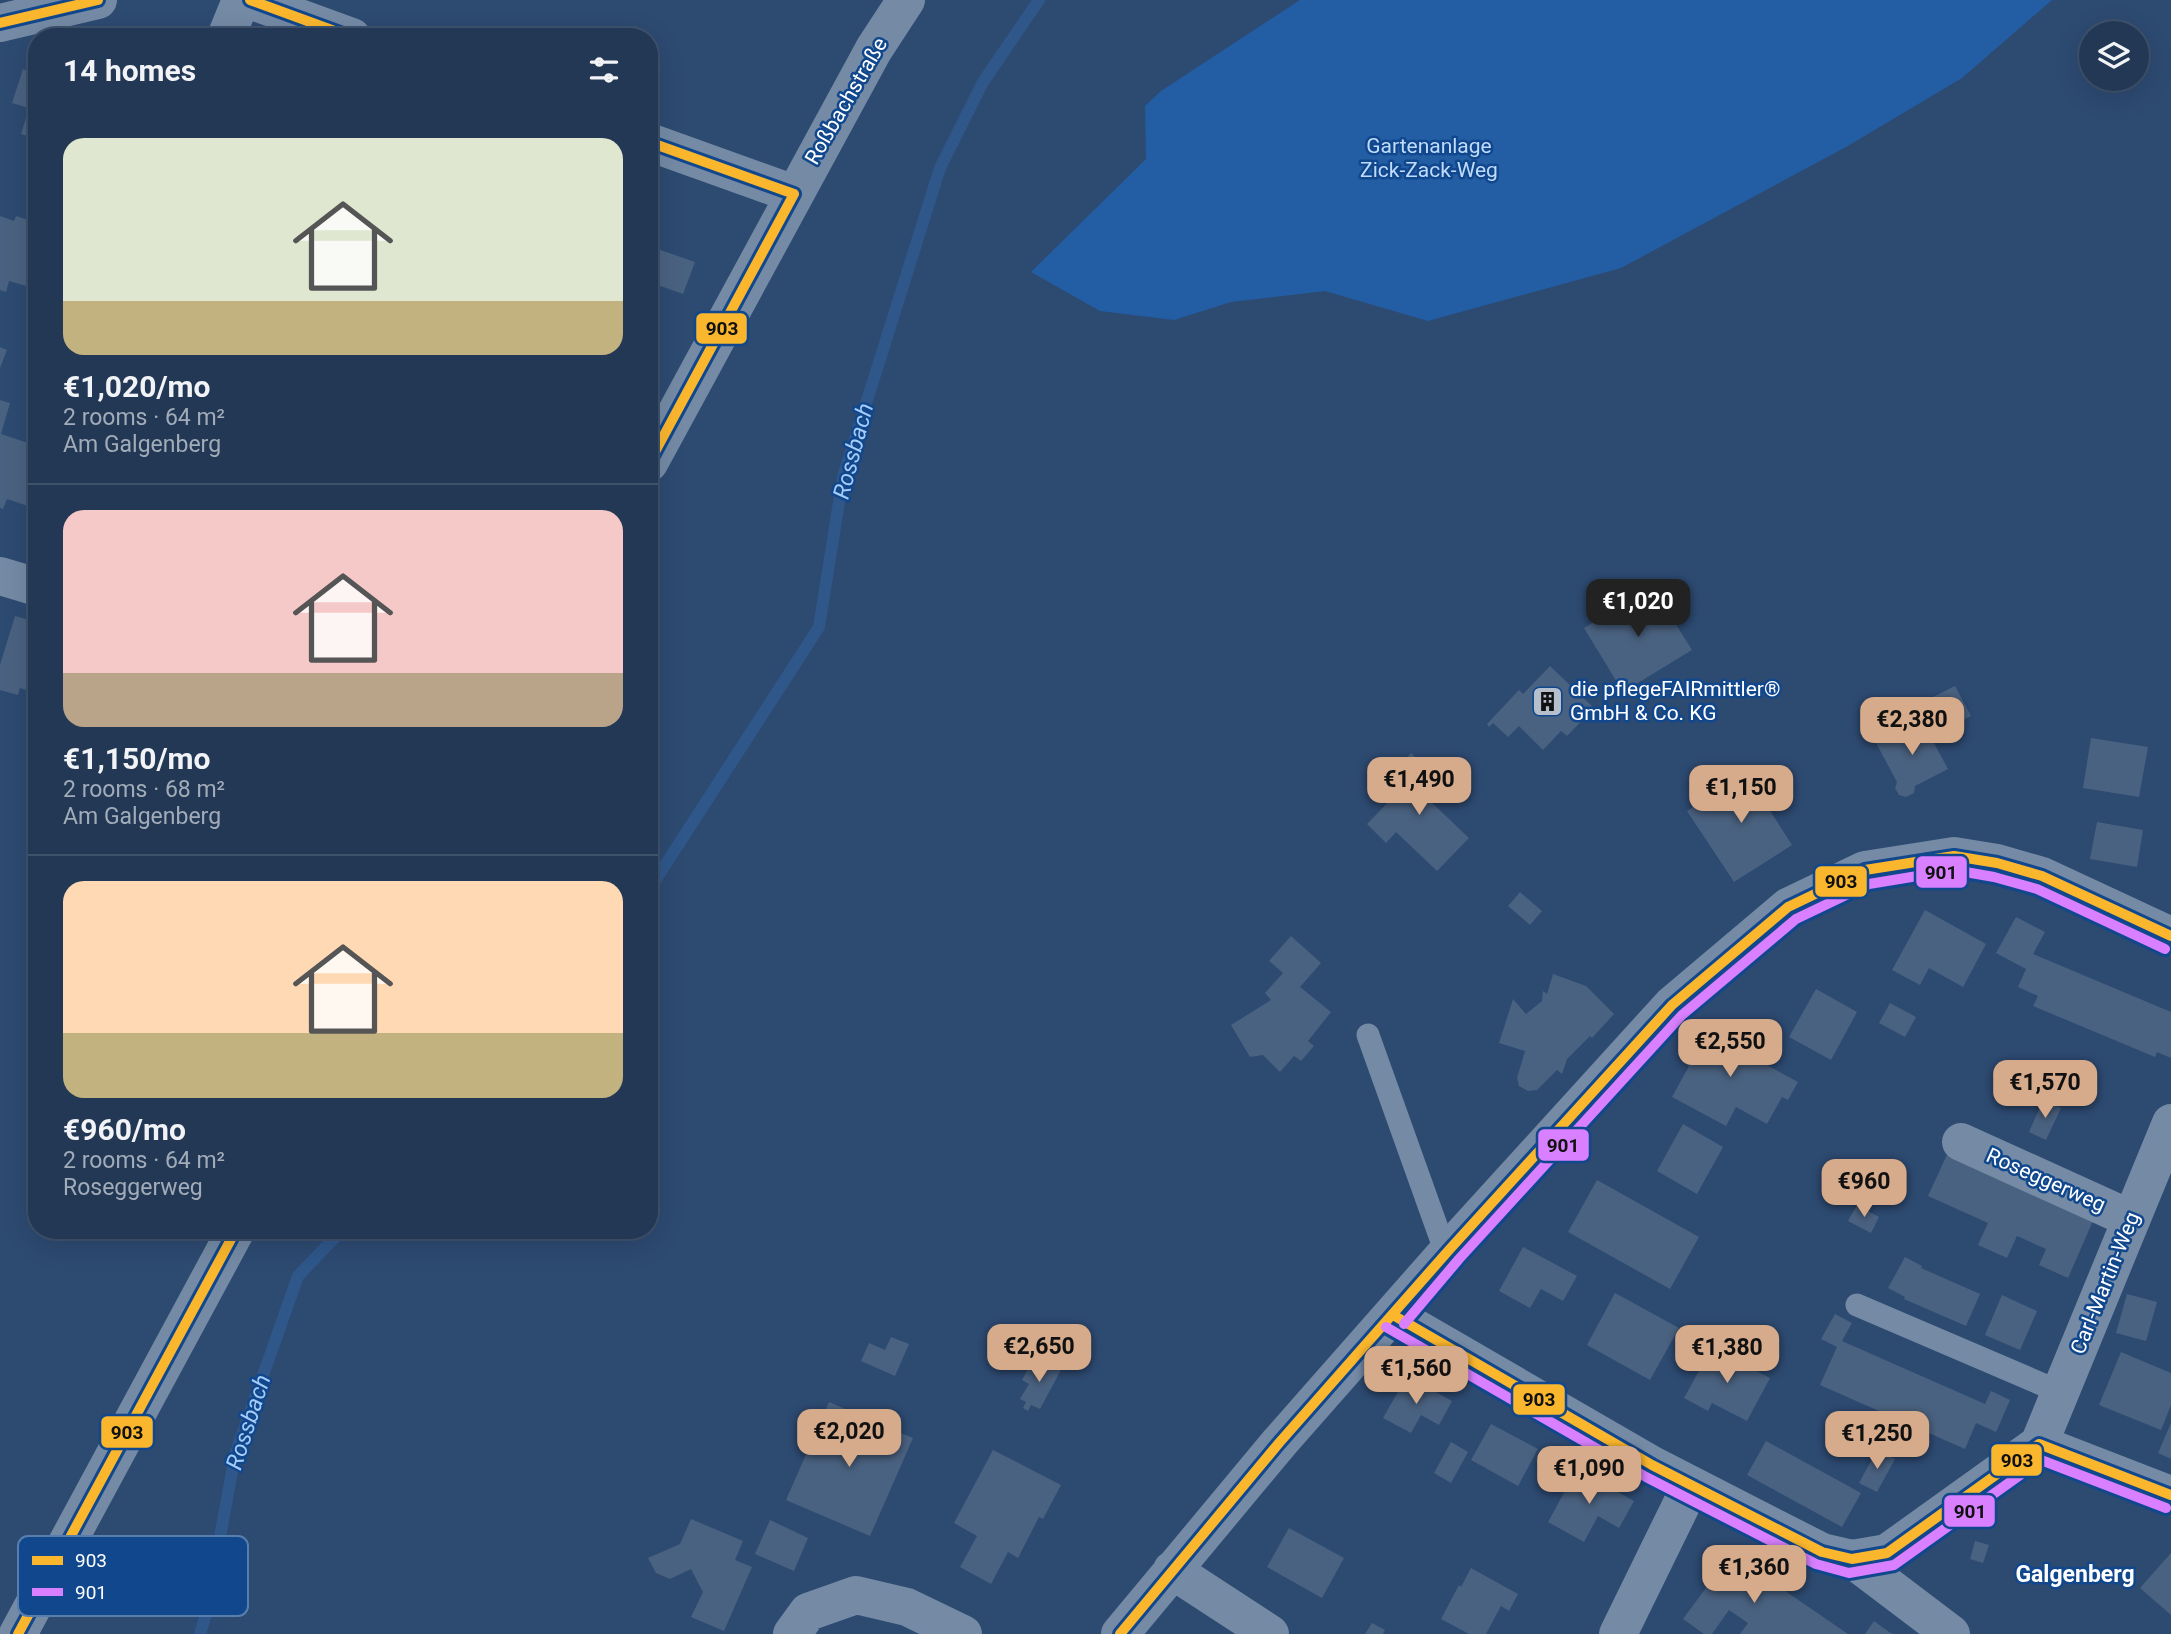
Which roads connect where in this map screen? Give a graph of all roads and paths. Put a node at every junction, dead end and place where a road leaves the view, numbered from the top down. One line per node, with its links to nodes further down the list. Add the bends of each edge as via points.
1 (98, 0): 5 (street)
2 (241, 0): 6 (street)
3 (250, 0): 7 (street)
4 (906, 0): 9 (street, Roßbachstraße)
5 (0, 23)
6 (230, 28)
7 (327, 28)
8 (658, 145): 9 (street)
9 (794, 194): 10 (street, Roßbachstraße)
10 (658, 446)
11 (0, 576): 12 (street)
12 (28, 584)
13 (2171, 936): 19 (street, via 2042,877 1997,863 1954,856 1865,870 1788,907 1672,1005)
14 (1368, 1035): 19 (lane)
15 (1961, 1142): 17 (street, Roseggerweg)
16 (2167, 1143): 17 (street, Carl-Martin-Weg)
17 (2131, 1219): 22 (street, Carl-Martin-Weg)
18 (231, 1239): 26 (street)
19 (1447, 1253): 21 (street)
20 (1857, 1305): 22 (lane)
21 (1393, 1315): 24 (street); 28 (street)
22 (2060, 1392): 23 (street, Carl-Martin-Weg)
23 (2039, 1444): 25 (street); 27 (street, via 1887,1553)
24 (1691, 1485): 27 (street, via 1822,1552); 35 (street)
25 (2171, 1495)
26 (72, 1536)
27 (1852, 1559): 36 (street)
28 (1172, 1570): 33 (street); 34 (street)
29 (29, 1616): 30 (street)
30 (19, 1634)
31 (792, 1634): 32 (street, via 808,1612 856,1595 907,1607)
32 (963, 1634)
33 (1120, 1634)
34 (1270, 1634)
35 (1619, 1634)
36 (1951, 1634)

